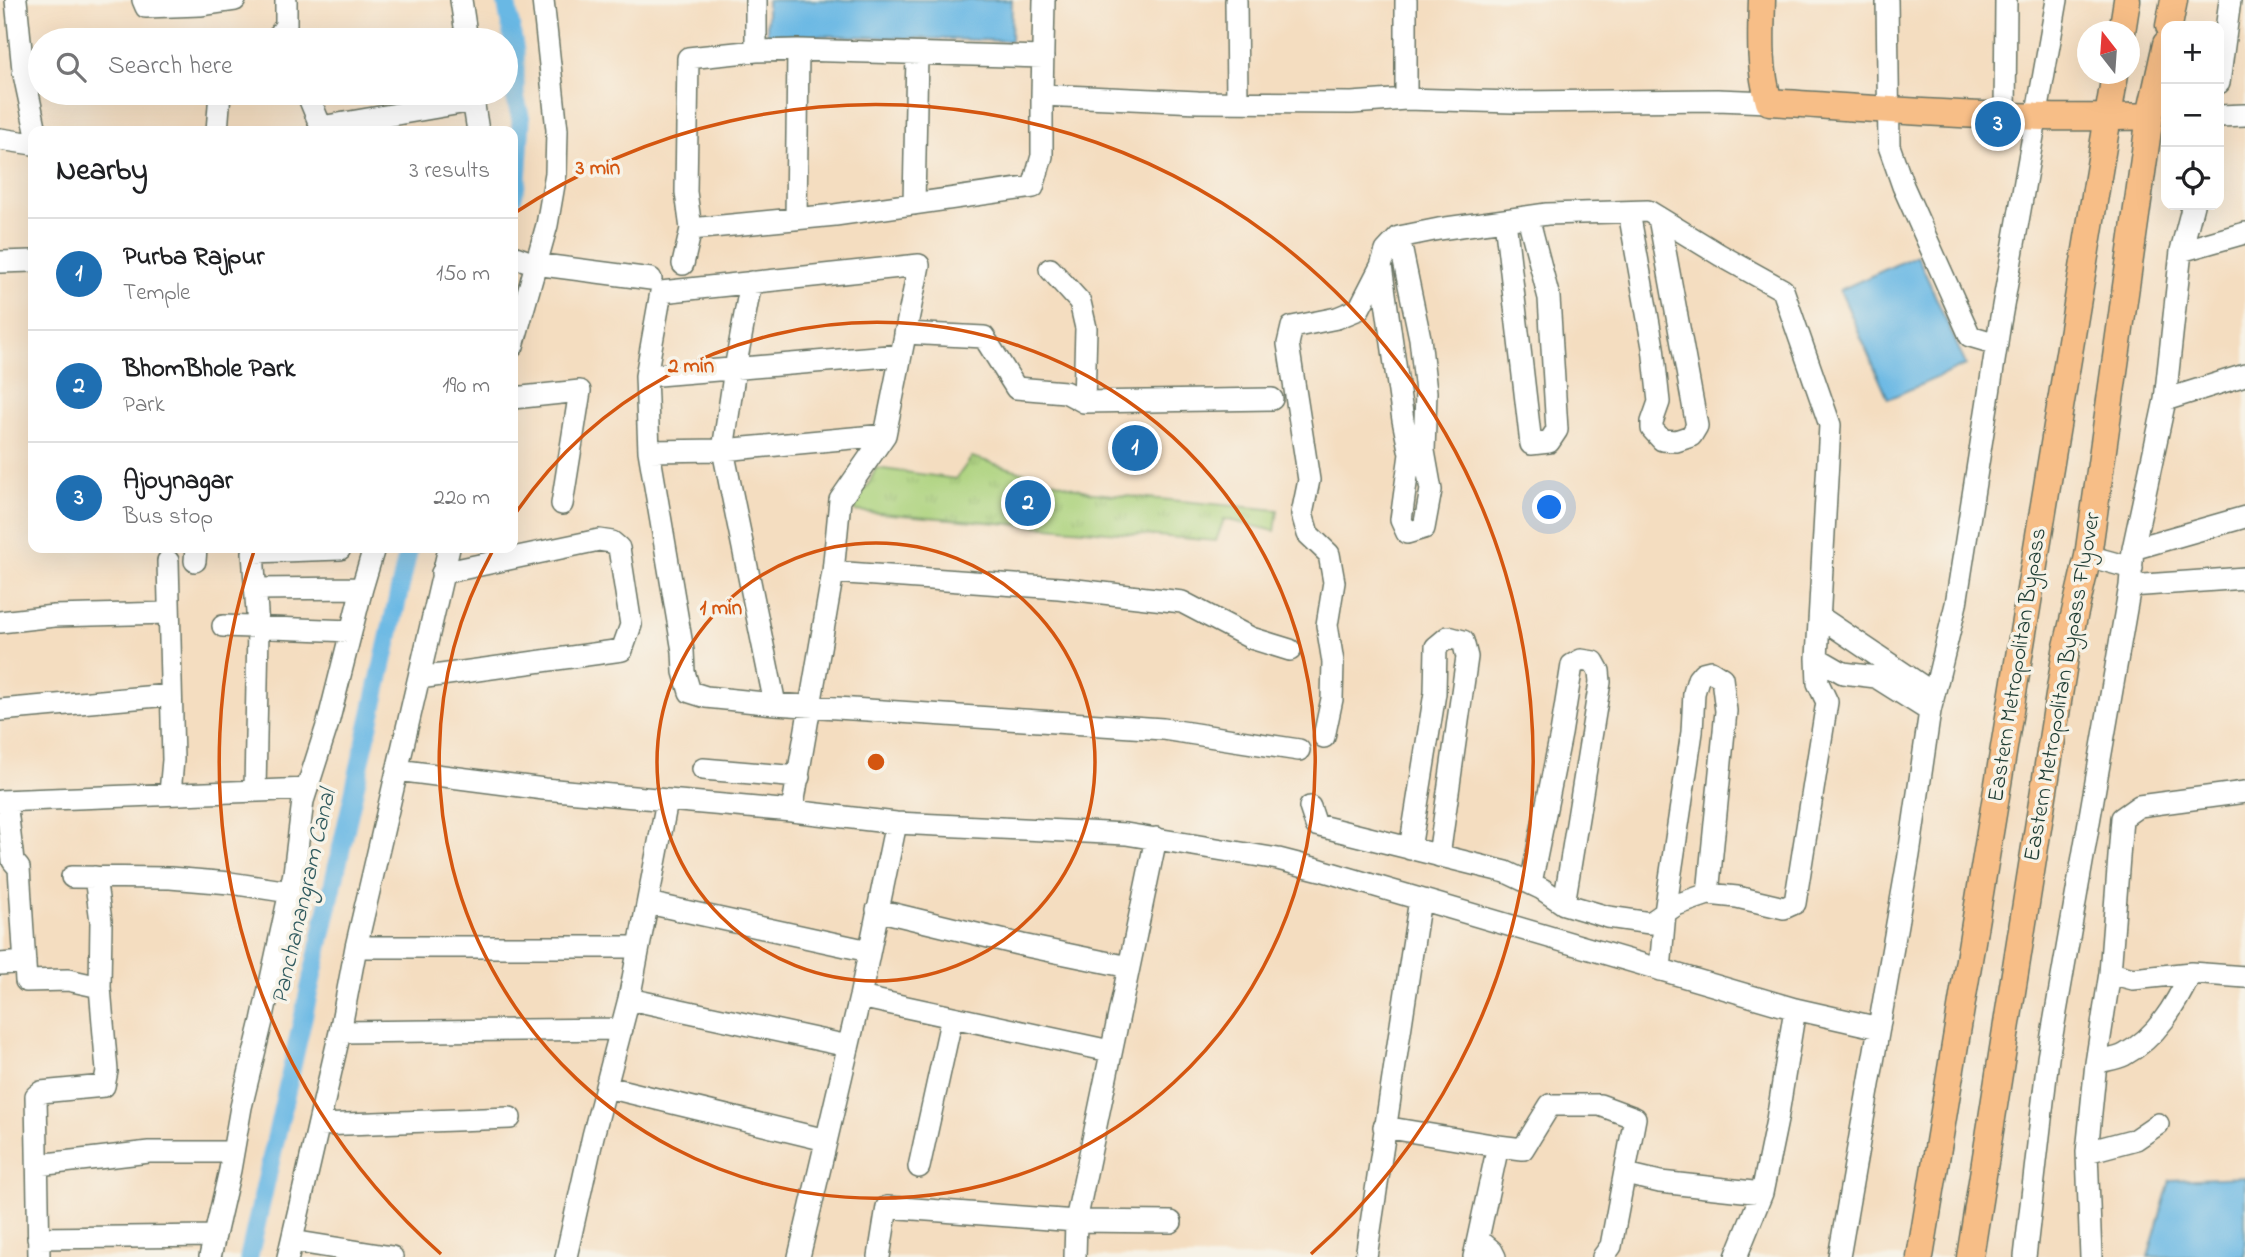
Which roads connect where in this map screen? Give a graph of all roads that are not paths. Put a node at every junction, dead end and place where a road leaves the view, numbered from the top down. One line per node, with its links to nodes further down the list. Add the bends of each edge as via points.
1 (16, 0): 25 (street)
2 (143, 0): 3 (street, via 146,7)
3 (235, 0)
4 (286, 0): 20 (street)
5 (461, 0): 21 (street)
6 (542, 0): 67 (street, via 557,130 556,173)
7 (756, 0): 24 (street)
8 (1044, 0): 27 (street)
9 (1236, 0): 32 (street)
10 (1406, 0): 31 (street)
11 (1762, 0): 33 (main road, via 1761,52)
12 (1887, 0): 39 (street)
13 (2006, 0): 40 (street)
14 (2056, 0): 42 (street)
15 (2127, 0): 18 (main road)
16 (2174, 0): 19 (main road)
17 (2230, 0): 22 (street)
18 (2124, 21)
19 (2170, 21)
20 (285, 28)
21 (465, 28)
22 (2224, 45)
23 (798, 50): 24 (street); 26 (street); 58 (street)
24 (756, 51): 60 (street, via 688,58)
25 (28, 52)
26 (917, 54): 27 (street); 53 (street)
27 (1043, 57): 30 (street)
28 (2113, 84): 45 (main road, Eastern Metropolitan Bypass)
29 (2162, 84): 43 (main road)
30 (1042, 95): 32 (street); 53 (street, via 1042,156 1034,187)
31 (1406, 99): 32 (street); 33 (street)
32 (1237, 102)
33 (1769, 102): 39 (main road)
34 (34, 105): 46 (street)
35 (219, 105): 47 (street)
36 (312, 105): 48 (street)
37 (432, 105): 49 (street)
38 (474, 105): 50 (street)
39 (1888, 109): 40 (main road); 75 (street, via 1889,146 1899,176 1970,335)
40 (2005, 115): 42 (main road)
41 (2245, 115): 44 (street)
42 (2036, 116): 45 (main road); 75 (street)
43 (2158, 116): 45 (main road); 92 (main road, Eastern Metropolitan Bypass Flyover)
44 (2224, 116)
45 (2108, 118): 191 (main road, Eastern Metropolitan Bypass)
46 (36, 126)
47 (217, 126)
48 (321, 126)
49 (326, 126)
50 (477, 126)
51 (0, 139): 52 (street)
52 (28, 143)
53 (914, 204): 58 (street)
54 (2192, 210): 63 (street)
55 (1629, 212): 56 (street); 57 (street, via 1648,211); 57 (street, via 1659,401 1652,429 1662,440 1676,441 1691,436 1697,426)
56 (1528, 217): 59 (street); 59 (street, via 1549,298 1557,429 1549,442 1531,444)
57 (1659, 218): 101 (street, via 1783,290 1830,425)
58 (796, 219): 60 (street)
59 (1505, 220): 62 (street)
60 (691, 229): 68 (street)
61 (2245, 233): 63 (street)
62 (1399, 237): 69 (street, via 1386,251); 69 (street, via 1420,338 1426,392 1424,452 1431,490 1424,528 1407,533 1401,520 1410,454)
63 (2181, 251): 82 (street)
64 (518, 258): 67 (street)
65 (28, 261): 66 (street)
66 (0, 262)
67 (535, 264): 71 (street); 73 (street)
68 (683, 264)
69 (1381, 266): 114 (street, via 1359,309 1292,327 1288,344 1309,480 1302,514 1308,534 1329,554 1334,582 1327,625 1332,699)
70 (1050, 269): 83 (street, via 1080,302 1086,328)
71 (651, 279)
72 (751, 282): 74 (street, via 919,265); 77 (street); 79 (street, via 661,292)
73 (518, 327)
74 (905, 333): 76 (street); 83 (street, via 984,337 1016,387 1065,392)
75 (1997, 344): 110 (street, via 1955,604)
76 (901, 355): 77 (street); 84 (street)
77 (735, 369): 79 (street); 85 (street)
78 (2245, 375): 82 (street)
79 (646, 376): 86 (street)
80 (518, 397): 87 (street, via 580,391)
81 (1272, 399): 83 (street)
82 (2165, 400): 94 (street)
83 (1084, 402)
84 (885, 435): 85 (street); 95 (street, via 840,499)
85 (723, 450): 86 (street); 111 (street)
86 (649, 451): 111 (street, via 690,692)
87 (562, 504)
88 (2245, 517): 94 (street)
89 (253, 553): 99 (street)
90 (372, 553): 98 (street)
91 (448, 553): 96 (street)
92 (2088, 556): 94 (street); 192 (main road, Eastern Metropolitan Bypass Flyover, via 2066,651)
93 (168, 561): 100 (street)
94 (2132, 568): 97 (street); 193 (street, via 2048,1058)
95 (833, 572): 106 (street, via 1182,602 1251,638); 112 (street)
96 (442, 573): 108 (street); 108 (street, via 599,540 612,542 619,548 631,625 622,650)
97 (2245, 578)
98 (362, 588): 99 (street); 105 (street)
99 (255, 589): 104 (street)
100 (168, 613): 102 (street); 109 (street)
101 (1820, 617): 107 (street); 110 (street)
102 (0, 622)
103 (223, 626): 104 (street)
104 (258, 628): 105 (street); 120 (street)
105 (351, 631): 119 (street)
106 (1290, 650)
107 (1817, 658): 110 (street, via 1843,673 1876,677); 135 (street, via 1818,683 1827,702 1795,903 1784,908)
108 (419, 678): 117 (street)
109 (169, 695): 113 (street); 122 (street)
110 (1932, 702): 156 (street)
111 (775, 704): 112 (street)
112 (810, 706): 115 (street, via 1163,729); 118 (street)
113 (0, 710)
114 (1324, 737)
115 (1298, 750)
116 (704, 769): 118 (street)
117 (397, 770): 124 (street); 141 (street)
118 (799, 777): 126 (street)
119 (307, 789): 120 (street); 134 (street)
120 (255, 791): 122 (street)
121 (2245, 792): 148 (street, via 2138,806 2122,818)
122 (170, 793): 123 (street)
123 (3, 801): 144 (street, via 13,861 19,868)
124 (667, 801): 126 (street); 137 (street)
125 (1310, 807): 129 (street, via 1316,825)
126 (792, 811): 127 (street)
127 (896, 823): 128 (street); 139 (street)
128 (1156, 838): 136 (street, via 1278,859); 146 (street)
129 (1410, 849): 130 (street); 130 (street, via 1435,693 1436,647 1448,637 1463,641 1468,657)
130 (1439, 856): 133 (street, via 1506,872)
131 (72, 877): 132 (street)
132 (95, 877): 134 (street, via 182,879); 151 (street, via 101,921)
133 (1531, 883): 138 (street); 138 (street, via 1572,664 1594,662 1600,682)
134 (290, 892): 169 (street)
135 (1708, 894): 140 (street); 140 (street, via 1726,711 1722,678 1710,671 1698,679 1693,693 1692,732)
136 (1420, 899): 147 (street); 166 (street)
137 (648, 903): 142 (street); 143 (street)
138 (1564, 904): 140 (street, via 1650,923)
139 (877, 910): 143 (street); 146 (street)
140 (1665, 912): 147 (street)
141 (356, 947): 142 (street); 158 (street)
142 (639, 947): 153 (street)
143 (869, 951): 152 (street)
144 (25, 962): 145 (street); 151 (street, via 26,981 68,980)
145 (0, 964)
146 (1129, 967): 160 (street)
147 (1660, 971): 154 (street)
148 (2110, 973): 149 (street, via 2133,979); 161 (street)
149 (2191, 973): 150 (street); 161 (street, via 2166,1019 2152,1034 2123,1056)
150 (2245, 977)
151 (100, 986): 171 (street, via 106,1081 104,1086 37,1094)
152 (860, 997): 155 (street); 159 (street)
153 (629, 999): 157 (street); 159 (street)
154 (1795, 1009): 156 (street); 174 (street)
155 (952, 1017): 160 (street); 172 (street)
156 (1879, 1028): 190 (street)
157 (622, 1029): 158 (street); 162 (street)
158 (340, 1032): 165 (street)
159 (848, 1046): 167 (street)
160 (1110, 1051): 175 (street)
161 (2096, 1063): 170 (street)
162 (607, 1087): 167 (street); 182 (street)
163 (510, 1118): 165 (street)
164 (2158, 1124): 170 (street, via 2136,1139)
165 (319, 1125): 180 (street)
166 (1384, 1126): 168 (street); 186 (street)
167 (826, 1140): 183 (street)
168 (1498, 1146): 173 (street, via 1522,1149 1550,1105 1600,1105 1635,1118); 179 (street)
169 (233, 1152): 171 (street, via 149,1152); 178 (street)
170 (2087, 1152): 194 (street)
171 (38, 1165): 177 (street)
172 (919, 1167)
173 (1626, 1174): 174 (street); 188 (street, via 1611,1246)
174 (1762, 1193): 189 (street)
175 (1076, 1221): 176 (street); 184 (street, via 887,1207); 185 (street)
176 (1171, 1222)
177 (39, 1247): 178 (street)
178 (212, 1247)
179 (1476, 1248): 187 (street)
180 (290, 1249): 181 (street)
181 (392, 1257)
182 (566, 1257)
183 (799, 1257)
184 (879, 1257)
185 (1075, 1257)
186 (1366, 1257)
187 (1495, 1257)
188 (1603, 1257)
189 (1736, 1257)
190 (1839, 1257)
191 (1920, 1257)
192 (1970, 1257)
193 (2025, 1257)
194 (2091, 1257)

